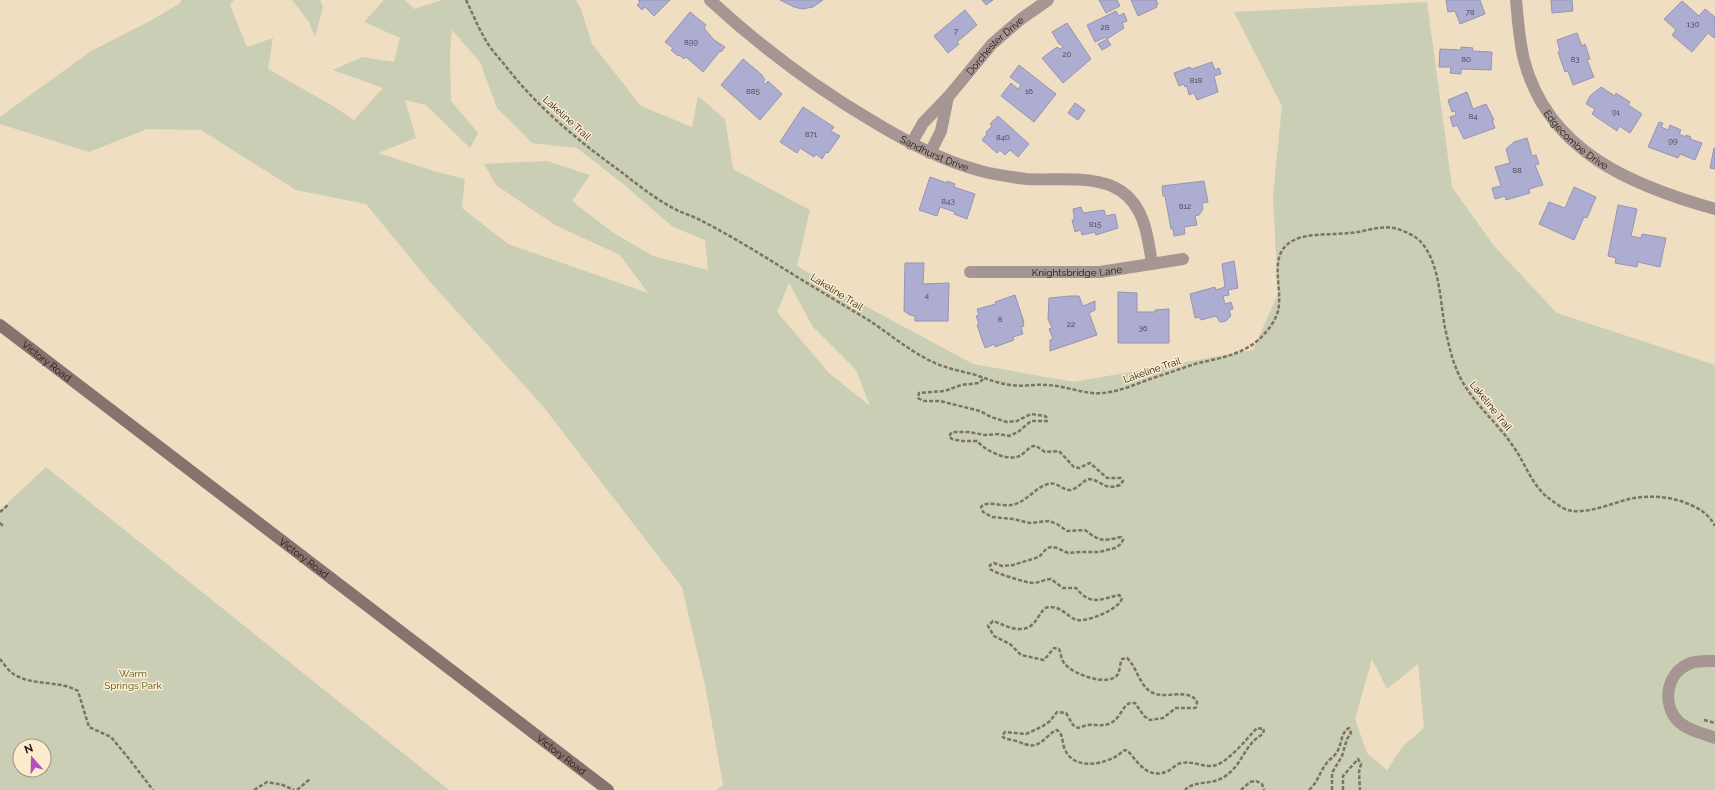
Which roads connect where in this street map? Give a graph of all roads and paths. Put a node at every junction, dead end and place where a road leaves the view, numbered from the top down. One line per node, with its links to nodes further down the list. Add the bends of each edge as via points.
1 (466, 0): 13 (path, Lakeline Trail, via 485,41 517,82 559,124 643,189 673,208 748,247 926,359)
2 (710, 0): 6 (street, Sandhurst Drive, via 797,74)
3 (1048, 0): 5 (street, Dorchester Drive, via 992,44)
4 (1516, 0): 8 (street, Edgecombe Drive, via 1520,43 1530,79 1547,111 1569,138 1595,160 1614,171 1666,193)
5 (948, 97): 6 (street, Dorchester Drive, via 923,123); 7 (street, Dorchester Drive, via 941,131)
6 (911, 144): 7 (street, Sandhurst Drive)
7 (930, 153): 10 (street, Sandhurst Drive, via 995,174 1087,181 1111,186 1127,196 1138,210 1145,226)
8 (1715, 209)
9 (1182, 259): 10 (street, Knightsbridge Lane)
10 (1152, 264): 11 (street, Knightsbridge Lane, via 1100,272)
11 (970, 272)
12 (0, 325): 26 (main road, Victory Road)
13 (983, 379): 18 (path, Lakeline Trail, via 1012,386 1044,384 1106,393 1127,388 1150,378 1219,360 1262,338 1267,331 1278,310 1278,262 1281,252 1288,244 1297,238 1391,227 1413,236 1423,244 1437,278 1450,346 1464,385 1516,449 1533,482 1546,496 1568,510 1599,508 1634,498 1666,497 1699,508 1709,515); 27 (path, via 979,383 961,385 936,393 922,392 918,398 922,401 940,401 980,411 1007,422 1017,421 1031,414 1045,416 1046,421 1031,421 1009,436 952,432 950,436 961,441 976,441 989,452 1010,457 1018,457 1033,446 1045,452 1059,451 1074,467 1079,468 1090,463 1107,478 1121,478 1123,481 1120,485 1108,487 1095,479 1089,479 1071,490 1049,484 1014,505 982,505 983,512 992,517 1013,518 1030,523 1049,521 1067,531 1085,530 1094,538 1101,540 1121,537 1123,540 1115,548 1099,552 1068,553 1052,547 1047,548 1039,557 1013,566 994,563 990,565 994,573 1028,582 1036,583 1051,579 1062,588 1076,588 1091,600 1119,595 1122,598 1119,604 1107,612 1081,620 1074,619 1062,610 1048,607 1028,627 1015,628 993,621 988,626 990,631 1022,655 1041,660 1046,659 1054,648 1057,648 1068,667 1092,679 1105,680 1114,677 1118,674 1122,659 1128,658 1152,692 1162,695 1188,695 1197,702 1194,708 1176,708 1162,718 1150,720 1134,703 1130,703 1109,724 1078,728 1073,725 1066,713 1060,711 1037,730 1026,734 1005,732 1002,736 1033,746 1057,730 1061,733 1066,753 1077,762 1094,763 1112,758 1125,750 1146,770 1158,774 1180,764 1195,762 1205,766 1218,765 1238,749 1257,728 1264,729 1263,734 1252,741 1239,764 1225,777 1210,783 1196,783)
14 (8, 505): 15 (path)
15 (0, 512)
16 (0, 523): 17 (path)
17 (3, 526)
18 (1715, 526)
19 (0, 659): 23 (path, via 14,675 71,687 78,691 89,727 111,737)
20 (1715, 661): 21 (street, via 1698,661 1683,667 1672,679 1668,695 1671,710 1680,722 1691,730)
21 (1715, 738)
22 (310, 779): 25 (path)
23 (152, 790)
24 (254, 790): 25 (path, via 267,782)
25 (295, 790)
26 (608, 790)
27 (1185, 790)
28 (1241, 790): 29 (path, via 1250,782 1256,781 1262,784)
29 (1264, 790)
30 (1309, 790): 31 (path, via 1325,765 1338,752 1343,734 1349,728 1351,733 1332,773)
31 (1332, 790)
32 (1343, 790): 33 (path, via 1343,776 1358,759 1361,764)
33 (1360, 790)

